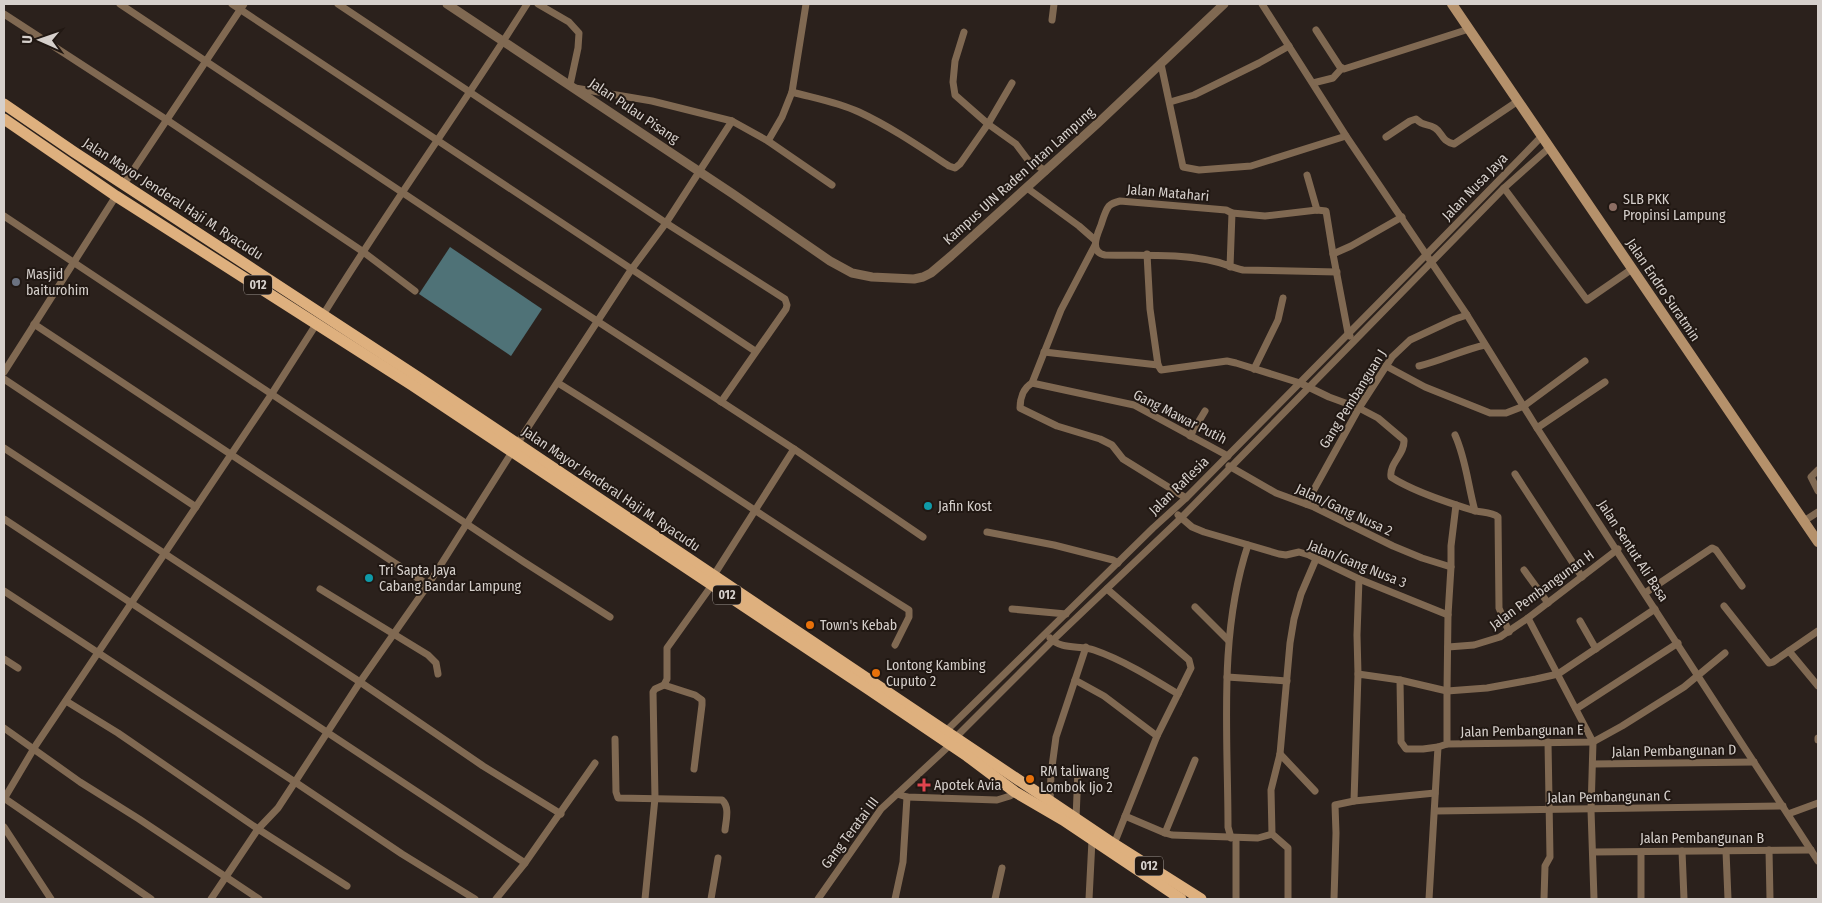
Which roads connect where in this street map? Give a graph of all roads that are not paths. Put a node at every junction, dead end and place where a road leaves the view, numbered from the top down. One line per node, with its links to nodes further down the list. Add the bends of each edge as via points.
1 (120, 4): 20 (street)
2 (232, 4): 12 (street)
3 (338, 4): 26 (street)
4 (447, 4): 18 (street, Jalan Pulau Pisang)
5 (527, 4): 18 (street)
6 (538, 4): 25 (street, via 570,22 579,33)
7 (806, 4): 27 (street)
8 (1054, 4): 14 (street)
9 (1262, 4): 19 (street, Jalan Sentut Ali Basa)
10 (1452, 4): 15 (main road, Jalan Endro Suratmin)
11 (1221, 5): 21 (street, Kampus UIN Raden Intan Lampung)
12 (242, 6): 20 (street); 42 (street)
13 (4, 14): 33 (street)
14 (1052, 20)
15 (1469, 29): 22 (street); 28 (main road, Jalan Endro Suratmin)
16 (1316, 30): 22 (street)
17 (964, 32): 35 (street, via 954,61 953,89 955,95)
18 (504, 41): 25 (street, Jalan Pulau Pisang); 26 (street)
19 (1289, 46): 24 (street, Jalan Sentut Ali Basa); 29 (street, via 1194,95)
20 (206, 61): 33 (street); 52 (street)
21 (1161, 64): 29 (street); 45 (street, Kampus UIN Raden Intan Lampung)
22 (1342, 68): 24 (street, via 1333,78)
23 (1012, 83): 35 (street)
24 (1313, 83): 38 (street, Jalan Sentut Ali Basa)
25 (573, 87): 34 (street, via 652,101); 46 (street, Jalan Pulau Pisang)
26 (470, 92): 42 (street); 58 (street)
27 (792, 92): 35 (street, via 858,112 952,168 958,167); 43 (street)
28 (1518, 101): 39 (main road, Jalan Endro Suratmin); 40 (street, via 1454,144 1447,142 1435,128 1422,125 1416,119)
29 (1170, 102): 38 (street, via 1183,167 1187,169 1251,166)
30 (4, 104): 31 (main road, Jalan Mayor Jenderal Haji M. Ryacudu)
31 (21, 116): 36 (main road, via 21,123); 37 (main road, Jalan Mayor Jenderal Haji M. Ryacudu)
32 (4, 119): 36 (main road, Jalan Mayor Jenderal Haji M. Ryacudu / 012)
33 (167, 120): 48 (street); 61 (street)
34 (732, 121): 43 (street); 46 (street)
35 (988, 124): 45 (street, via 1016,144 1028,160)
36 (14, 126): 41 (main road, Jalan Mayor Jenderal Haji M. Ryacudu / 012)
37 (40, 128): 41 (main road, via 34,132); 48 (main road, Jalan Mayor Jenderal Haji M. Ryacudu)
38 (1346, 136): 57 (street, Jalan Sentut Ali Basa)
39 (1542, 136): 44 (main road, Jalan Endro Suratmin); 64 (street, Jalan Nusa Jaya)
40 (1386, 137)
41 (33, 140): 53 (main road, Jalan Mayor Jenderal Haji M. Ryacudu / 012)
42 (437, 142): 52 (street); 69 (street)
43 (768, 142): 49 (street)
44 (1550, 147): 51 (street, Jalan Nusa Jaya); 68 (main road, Jalan Endro Suratmin)
45 (1046, 171): 50 (street, Kampus UIN Raden Intan Lampung)
46 (700, 172): 58 (street); 60 (street, Jalan Pulau Pisang)
47 (1307, 176): 54 (street)
48 (124, 184): 74 (main road, Jalan Mayor Jenderal Haji M. Ryacudu)
49 (832, 185)
50 (1027, 188): 59 (street, via 1079,226); 60 (street, Kampus UIN Raden Intan Lampung, via 923,277 872,277 852,273)
51 (1504, 188): 65 (street, Jalan Nusa Jaya); 68 (street, via 1587,300)
52 (402, 192): 61 (street); 75 (street)
53 (116, 196): 66 (street); 74 (main road, Jalan Mayor Jenderal Haji M. Ryacudu / 012)
54 (1317, 210): 55 (street, Jalan Matahari, via 1265,216); 63 (street, via 1326,211)
55 (1232, 213): 59 (street, Jalan Matahari, via 1200,207 1120,201 1106,210); 67 (street)
56 (4, 216): 66 (street)
57 (1402, 217): 63 (street); 64 (street, Jalan Sentut Ali Basa)
58 (666, 223): 69 (street); 79 (street, via 785,300 786,309)
59 (1095, 242): 62 (street, via 1100,254); 80 (street, Jalan Matahari)
60 (805, 243)
61 (362, 251): 71 (street); 74 (street)
62 (1146, 254): 67 (street, via 1217,262); 82 (street)
63 (1332, 254): 70 (street)
64 (1426, 255): 65 (street, Jalan Sentut Ali Basa); 77 (street, Jalan Raflesia)
65 (1432, 262): 73 (street, Jalan Sentut Ali Basa); 77 (street, Jalan Raflesia)
66 (74, 263): 76 (street); 92 (street)
67 (1230, 267): 70 (street)
68 (1632, 269): 119 (main road, Jalan Endro Suratmin)
69 (631, 270): 75 (street); 79 (street)
70 (1337, 272): 77 (street)
71 (415, 291)
72 (1282, 298): 85 (street, via 1278,320)
73 (1467, 315): 78 (street, Jalan Sentut Ali Basa); 83 (street, Gang Pembanguan J, via 1410,340)
74 (320, 319): 92 (street); 101 (main road, Jalan Mayor Jenderal Haji M. Ryacudu / 012)
75 (598, 321): 89 (street); 93 (street)
76 (34, 324): 86 (street); 103 (street)
77 (1351, 336): 91 (street, Jalan Raflesia)
78 (1484, 345): 84 (street); 94 (street, Jalan Sentut Ali Basa)
79 (755, 351): 93 (street)
80 (1044, 352): 82 (street); 90 (street, Jalan Matahari)
81 (1585, 361): 94 (street)
82 (1158, 365): 85 (street, via 1165,371 1227,361)
83 (1386, 366): 94 (street, via 1425,387 1490,413 1506,413); 95 (street, Gang Pembanguan J)
84 (1418, 366)
85 (1254, 369): 91 (street)
86 (4, 372)
87 (4, 379): 113 (street)
88 (1605, 382): 97 (street)
89 (558, 383): 101 (street); 114 (street)
90 (1032, 383): 99 (street, Gang Mawar Putih, via 1126,402); 110 (street, Jalan Matahari, via 1025,388 1022,398 1020,406 1024,410 1057,426 1112,445 1123,459)
91 (1303, 385): 95 (street); 104 (street, Jalan Raflesia); 105 (street, Jalan Raflesia)
92 (271, 394): 103 (street); 120 (street)
93 (721, 402): 102 (street)
94 (1524, 406): 97 (street, Jalan Sentut Ali Basa)
95 (1359, 408): 111 (street, Gang Pembanguan J); 112 (street, via 1378,418 1404,440 1390,471 1391,477)
96 (1205, 411): 99 (street)
97 (1537, 428): 126 (street, Jalan Sentut Ali Basa)
98 (1455, 435): 115 (street)
99 (1190, 436): 104 (street, Gang Mawar Putih)
100 (4, 448): 127 (street)
101 (515, 448): 120 (street); 124 (main road, Jalan Mayor Jenderal Haji M. Ryacudu / 012); 129 (main road, Jalan Mayor Jenderal Haji M. Ryacudu / 012)
102 (794, 449): 114 (street); 122 (street)
103 (231, 456): 113 (street); 136 (street)
104 (1228, 456): 107 (street, Jalan Raflesia)
105 (1230, 466): 107 (street, Jalan Raflesia); 111 (street, Jalan/Gang Nusa 2, via 1276,493)
106 (1818, 470): 109 (street, via 1811,477)
107 (1216, 474): 110 (street, Jalan Raflesia); 117 (street, Jalan Raflesia)
108 (1515, 474): 133 (street)
109 (1818, 491)
110 (1186, 498): 117 (street, Jalan Raflesia)
111 (1306, 504): 131 (street, Jalan/Gang Nusa 2, via 1393,546)
112 (1456, 505): 115 (street); 131 (street)
113 (196, 507): 127 (street)
114 (754, 510): 135 (street); 159 (street, via 909,610 909,618)
115 (1475, 511): 154 (street, via 1498,516 1499,608)
116 (1818, 512): 119 (street)
117 (1176, 514): 125 (street, Jalan/Gang Nusa 3, via 1192,527); 130 (street, Jalan Raflesia); 139 (street, Jalan Raflesia)
118 (4, 519): 143 (street)
119 (1804, 521): 123 (main road, Jalan Endro Suratmin)
120 (467, 523): 136 (street); 150 (street)
121 (987, 532): 130 (street, via 1054,545)
122 (923, 537)
123 (1818, 542)
124 (665, 543): 129 (main road, via 680,556); 135 (main road, Jalan Mayor Jenderal Haji M. Ryacudu / 012, via 691,560 686,565)
125 (1248, 545): 128 (street, Jalan/Gang Nusa 3, via 1286,555 1303,553); 157 (street, via 1236,586)
126 (1618, 549): 133 (street, Jalan Pembangunan H); 141 (street, Jalan Sentut Ali Basa)
127 (163, 554): 143 (street); 176 (street)
128 (1316, 559): 134 (street, Jalan/Gang Nusa 3); 175 (street, via 1294,619)
129 (676, 561): 135 (main road, Jalan Mayor Jenderal Haji M. Ryacudu / 012)
130 (1118, 563): 148 (street, Jalan Raflesia)
131 (1452, 567): 149 (street)
132 (1524, 570): 142 (street)
133 (1582, 577): 142 (street, Jalan Pembangunan H)
134 (1359, 579): 149 (street, Jalan/Gang Nusa 3); 169 (street)
135 (709, 580): 177 (street, via 667,648 667,679); 187 (main road, Jalan Mayor Jenderal Haji M. Ryacudu / 012)
136 (428, 585): 155 (street)
137 (1742, 586): 141 (street, via 1712,548)
138 (320, 588): 155 (street)
139 (1107, 589): 156 (street, Jalan Raflesia); 180 (street, via 1189,660 1190,668)
140 (4, 591): 164 (street)
141 (1645, 593): 147 (street, Jalan Sentut Ali Basa)
142 (1548, 603): 151 (street, Jalan Pembangunan H)
143 (132, 604): 164 (street); 184 (street)
144 (1724, 606): 163 (street, via 1769,664)
145 (1196, 607): 157 (street)
146 (1012, 609): 148 (street)
147 (1655, 609): 158 (street, Jalan Sentut Ali Basa); 162 (street)
148 (1066, 614): 156 (street, Jalan Raflesia)
149 (1448, 615): 161 (street)
150 (610, 617)
151 (1528, 618): 154 (street, Jalan Pembangunan H); 170 (street)
152 (1580, 621): 162 (street)
153 (1818, 631): 163 (street)
154 (1509, 632): 161 (street, Jalan Pembangunan H, via 1474,645)
155 (394, 634): 168 (street, via 434,660); 176 (street)
156 (1049, 637): 160 (street, via 1068,646); 187 (street, Jalan Raflesia); 187 (street, Jalan Raflesia)
157 (1228, 640): 172 (street)
158 (1678, 644): 171 (street, Jalan Sentut Ali Basa); 182 (street)
159 (895, 645)
160 (1086, 647): 173 (street); 180 (street, via 1114,658)
161 (1448, 647): 179 (street)
162 (1596, 649): 170 (street)
163 (1789, 651): 178 (street)
164 (98, 653): 181 (street); 200 (street)
165 (1726, 653): 171 (street, Jalan Pembangunan E)
166 (4, 659): 167 (street)
167 (18, 668)
168 (438, 674)
169 (1358, 674): 174 (street); 208 (street)
170 (1558, 674): 179 (street, via 1498,687); 182 (street)
171 (1699, 676): 189 (street, Jalan Pembangunan E, via 1630,722); 195 (street, Jalan Sentut Ali Basa)
172 (1227, 677): 175 (street); 226 (street, via 1228,827)
173 (1075, 680): 185 (street, via 1104,696); 209 (street, via 1056,737 1051,774)
174 (1400, 680): 179 (street); 191 (street, Jalan Pembangunan E, via 1403,746 1412,749)
175 (1287, 681): 193 (street)
176 (360, 682): 184 (street); 215 (street, via 483,766)
177 (664, 685): 198 (street, via 702,700); 207 (street, via 653,692)
178 (1818, 686)
179 (1447, 691): 190 (street)
180 (1178, 694): 185 (street)
181 (66, 701): 192 (street); 221 (street)
182 (1576, 709): 189 (street)
183 (4, 728): 192 (street)
184 (328, 732): 200 (street); 236 (street)
185 (1158, 736): 217 (street)
186 (615, 738): 207 (street, via 617,797)
187 (949, 738): 202 (main road, Jalan Mayor Jenderal Haji M. Ryacudu); 204 (street, Gang Teratai III); 209 (main road, Jalan Mayor Jenderal Haji M. Ryacudu)
188 (1548, 742): 189 (street, Jalan Pembangunan E); 190 (street, Jalan Pembangunan E); 212 (street)
189 (1593, 742): 197 (street)
190 (1447, 744): 191 (street, Jalan Pembangunan E)
191 (1438, 746): 203 (street)
192 (34, 749): 206 (street); 238 (street)
193 (1280, 754): 201 (street); 224 (street, via 1271,790)
194 (1195, 760): 223 (street)
195 (1754, 762): 197 (street, Jalan Pembangunan D); 211 (street, Jalan Sentut Ali Basa)
196 (595, 763): 215 (street)
197 (1593, 764): 213 (street)
198 (694, 769)
199 (1078, 771): 218 (street)
200 (295, 782): 221 (street); 244 (street)
201 (1314, 791)
202 (1015, 792): 205 (street, via 997,800); 219 (main road, Jalan Mayor Jenderal Haji M. Ryacudu)
203 (1435, 793): 208 (street); 214 (street)
204 (897, 794): 205 (street); 248 (street, Gang Teratai III, via 881,808)
205 (907, 797): 249 (street, via 903,862)
206 (4, 798): 241 (street)
207 (655, 798): 222 (street, via 722,800 727,810); 246 (street)
208 (1354, 801): 256 (street, via 1334,805)
209 (1052, 802): 218 (main road, Jalan Mayor Jenderal Haji M. Ryacudu); 219 (main road, via 1068,815)
210 (1818, 803): 216 (street)
211 (1782, 806): 213 (street, Jalan Pembangunan C); 216 (street, Jalan Sentut Ali Basa)
212 (1549, 810): 213 (street, Jalan Pembangunan C); 214 (street, Jalan Pembangunan C); 258 (street, via 1550,857 1544,866)
213 (1592, 810): 232 (street)
214 (1435, 811): 257 (street)
215 (561, 814): 236 (street)
216 (1788, 814): 229 (street, Jalan Sentut Ali Basa)
217 (1125, 816): 223 (street); 227 (street)
218 (1076, 818): 225 (main road, Jalan Mayor Jenderal Haji M. Ryacudu)
219 (1063, 820): 225 (main road, Jalan Mayor Jenderal Haji M. Ryacudu)
220 (4, 827): 240 (street)
221 (258, 830): 238 (street); 239 (street)
222 (725, 830)
223 (1164, 833): 226 (street)
224 (1272, 834): 226 (street, via 1258,838); 255 (street, via 1288,848)
225 (1093, 837): 227 (main road, Jalan Mayor Jenderal Haji M. Ryacudu / 012); 251 (street); 252 (main road, Jalan Mayor Jenderal Haji M. Ryacudu / 012)
226 (1234, 838): 254 (street)
227 (1114, 844): 253 (main road, Jalan Mayor Jenderal Haji M. Ryacudu / 012)
228 (1769, 850): 229 (street, Jalan Pembangunan B); 231 (street, Jalan Pembangunan B); 263 (street)
229 (1811, 850): 235 (street, Jalan Sentut Ali Basa)
230 (1682, 851): 231 (street, Jalan Pembangunan B); 233 (street, Jalan Pembangunan B); 261 (street)
231 (1726, 851): 262 (street)
232 (1593, 852): 233 (street, Jalan Pembangunan B); 259 (street)
233 (1641, 852): 260 (street)
234 (718, 858): 247 (street)
235 (1818, 861)
236 (525, 863): 245 (street)
237 (1002, 868): 250 (street)
238 (226, 878): 242 (street); 243 (street)
239 (347, 886)
240 (52, 899)
241 (151, 899)
242 (211, 899)
243 (259, 899)
244 (475, 899)
245 (496, 899)
246 (645, 899)
247 (711, 899)
248 (818, 899)
249 (895, 899)
250 (995, 899)
251 (1089, 899)
252 (1181, 899)
253 (1201, 899)
254 (1236, 899)
255 (1288, 899)
256 (1334, 899)
257 (1429, 899)
258 (1544, 899)
259 (1594, 899)
260 (1641, 899)
261 (1684, 899)
262 (1728, 899)
263 (1770, 899)

